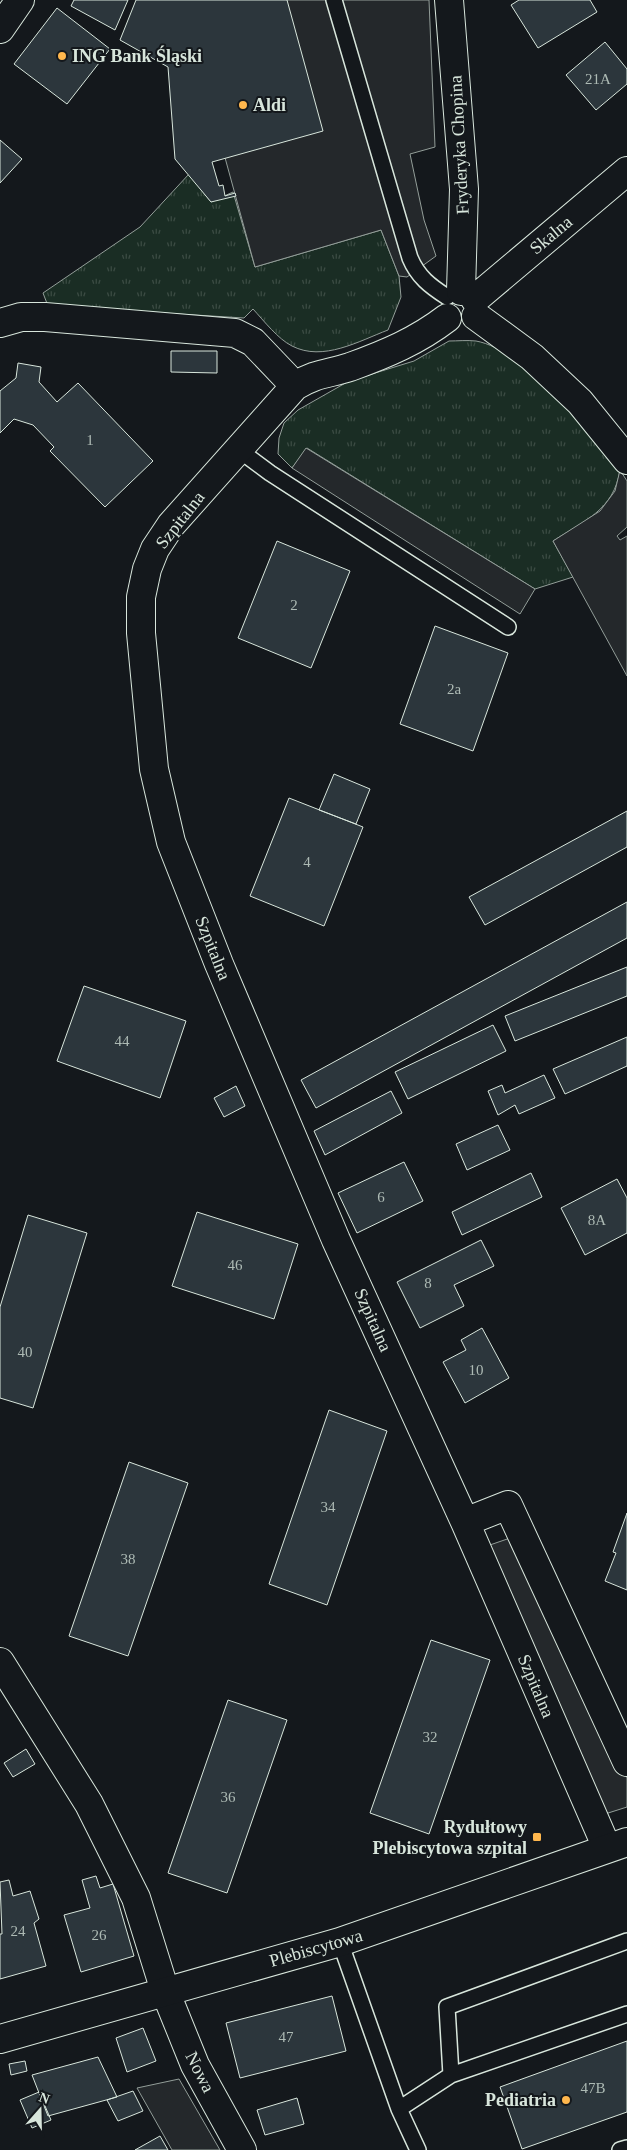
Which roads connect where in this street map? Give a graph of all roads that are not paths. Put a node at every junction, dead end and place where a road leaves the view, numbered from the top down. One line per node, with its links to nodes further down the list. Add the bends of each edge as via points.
1 (20, 0): 4 (street)
2 (334, 0): 6 (lane, via 415,271 425,282)
3 (449, 0): 6 (street, Fryderyka Chopina, via 464,189)
4 (0, 29)
5 (627, 171): 6 (street, Skalna)
6 (461, 304): 8 (street, Szpitalna, via 423,336 401,348 348,368 312,376); 10 (street, via 532,357 580,402)
7 (0, 323): 8 (street, via 21,317 45,317 234,332 253,342)
8 (295, 386): 9 (street, Szpitalna)
9 (239, 450): 11 (lane); 12 (street, Szpitalna, via 170,525 147,569 141,597 141,633 154,769 171,842 219,964 336,1240)
10 (627, 460)
11 (508, 627)
12 (465, 1522): 14 (street, via 508,1505); 15 (street, Szpitalna)
13 (0, 1662): 18 (street, Nowa, via 89,1804 136,1898)
14 (627, 1762)
15 (617, 1846): 17 (street, Plebiscytowa)
16 (627, 1941): 21 (lane, via 447,2007)
17 (340, 1942): 18 (street, Plebiscytowa); 22 (lane)
18 (165, 1991): 20 (street, Plebiscytowa); 24 (street, Nowa, via 195,2066)
19 (627, 2014): 21 (lane)
20 (0, 2039)
21 (451, 2075): 22 (lane)
22 (400, 2109): 25 (lane)
23 (627, 2148): 26 (lane)
24 (242, 2150)
25 (418, 2150)
26 (620, 2150)

